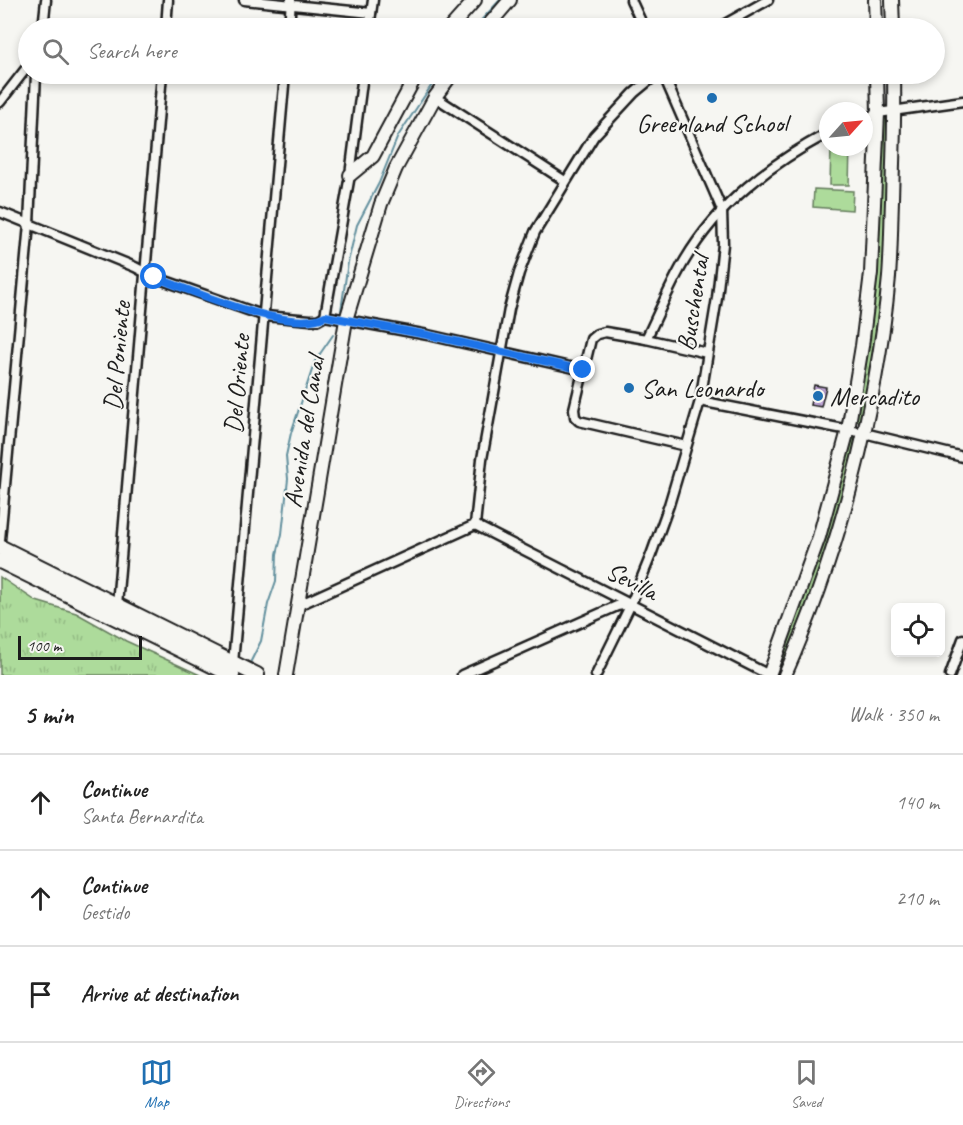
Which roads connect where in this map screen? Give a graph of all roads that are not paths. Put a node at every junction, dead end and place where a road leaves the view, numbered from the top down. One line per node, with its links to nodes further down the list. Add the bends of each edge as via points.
1 (46, 0): 13 (street)
2 (168, 0): 14 (street)
3 (244, 0): 11 (street)
4 (373, 0): 12 (street)
5 (475, 0): 17 (street)
6 (510, 0): 18 (street)
7 (631, 0): 19 (street)
8 (768, 0): 20 (street)
9 (875, 0): 21 (street)
10 (892, 0): 22 (street)
11 (291, 3): 12 (street); 15 (street)
12 (371, 13): 16 (street)
13 (44, 18)
14 (167, 18)
15 (290, 18)
16 (370, 18)
17 (459, 18)
18 (495, 18)
19 (639, 18)
20 (736, 18)
21 (876, 18)
22 (893, 18)
23 (18, 79): 36 (street)
24 (36, 84): 45 (street)
25 (161, 84): 46 (street, Del Poniente)
26 (284, 84): 47 (street, Del Oriente)
27 (362, 84): 41 (street)
28 (412, 84): 41 (street, via 373,156)
29 (445, 84): 34 (street, Avenida del Canal)
30 (645, 84): 42 (street, via 594,136)
31 (667, 84): 43 (street, Buschental)
32 (877, 84): 38 (street)
33 (894, 84): 37 (street)
34 (435, 97): 42 (street); 49 (street, Avenida del Canal, via 396,168)
35 (963, 100): 37 (street)
36 (0, 102)
37 (895, 110): 38 (street); 56 (street, via 889,275)
38 (878, 113): 39 (street); 55 (street, via 871,273)
39 (873, 115)
40 (819, 139): 43 (street, via 779,162)
41 (350, 175): 48 (street)
42 (565, 181): 51 (street, via 535,232 519,273)
43 (722, 210): 50 (street, via 683,264); 52 (street, Buschental, via 723,244)
44 (0, 212): 45 (street)
45 (29, 224): 46 (street); 60 (street)
46 (145, 272): 47 (street); 65 (street, Del Poniente)
47 (265, 316): 48 (street, via 318,320); 67 (street, Del Oriente)
48 (325, 316): 49 (street)
49 (346, 320): 51 (street); 63 (street, Avenida del Canal)
50 (646, 339): 52 (street); 53 (street, via 597,334 591,339)
51 (501, 351): 53 (street); 59 (street)
52 (707, 354): 54 (street, Buschental)
53 (583, 370): 57 (street, via 574,409 579,421)
54 (700, 402): 55 (street); 57 (street, Buschental)
55 (848, 430): 56 (street); 72 (street, via 819,537)
56 (864, 433): 58 (street); 73 (street, via 833,546)
57 (686, 446): 64 (street, Buschental, via 669,505)
58 (963, 458)
59 (475, 525): 63 (street); 64 (street, Sevilla)
60 (0, 540)
61 (0, 547): 65 (main road)
62 (0, 561): 67 (main road)
63 (299, 604): 69 (street, Avenida del Canal)
64 (631, 604): 70 (street, via 617,606); 71 (street, Buschental); 72 (street, Sevilla)
65 (117, 605): 67 (main road)
66 (963, 639): 74 (street)
67 (232, 669): 68 (main road)
68 (257, 675)
69 (286, 675)
70 (462, 675)
71 (596, 675)
72 (769, 675)
73 (785, 675)
74 (950, 675)

